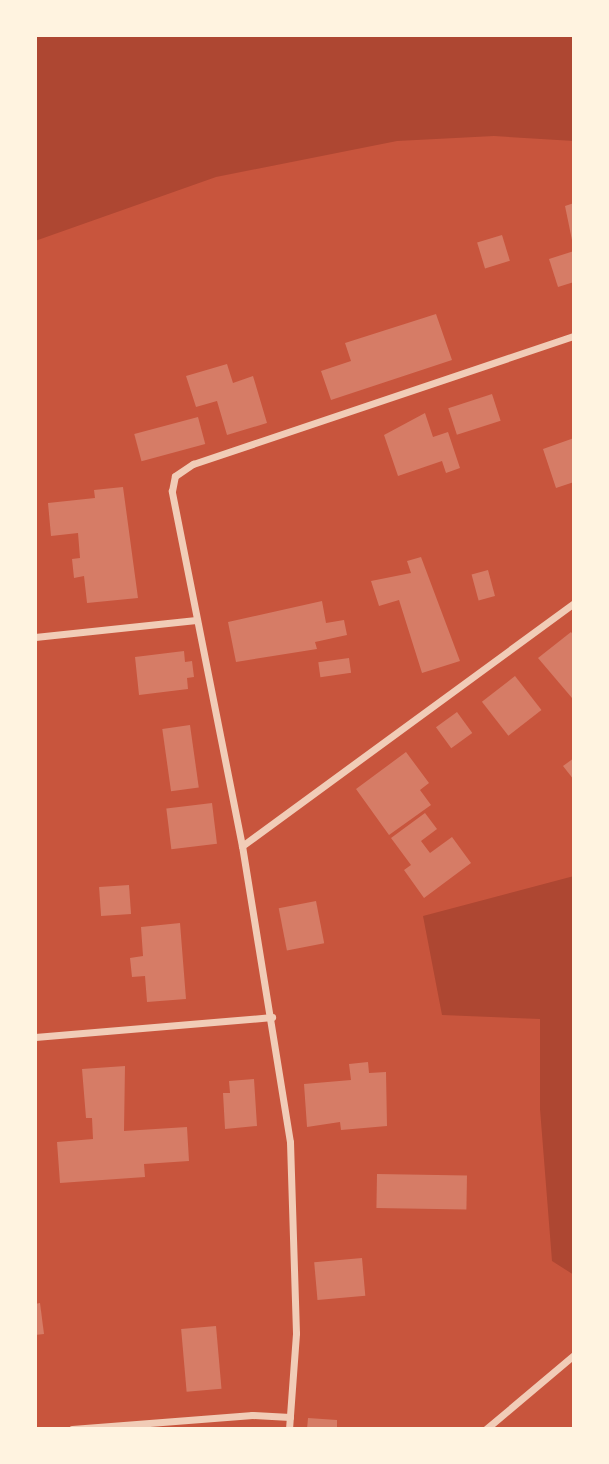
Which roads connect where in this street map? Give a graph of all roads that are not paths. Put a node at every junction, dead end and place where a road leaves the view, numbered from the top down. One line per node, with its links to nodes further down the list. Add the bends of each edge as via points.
1 (574, 336): 3 (street, via 193,464 175,476 172,491)
2 (574, 603): 5 (street)
3 (196, 620): 4 (street); 5 (street)
4 (35, 637)
5 (242, 846): 6 (street)
6 (272, 1017): 7 (street); 9 (street, via 290,1142 296,1333)
7 (35, 1037)
8 (574, 1355): 12 (street)
9 (290, 1417): 10 (street, via 252,1415); 11 (street)
10 (72, 1429)
11 (289, 1429)
12 (486, 1429)

